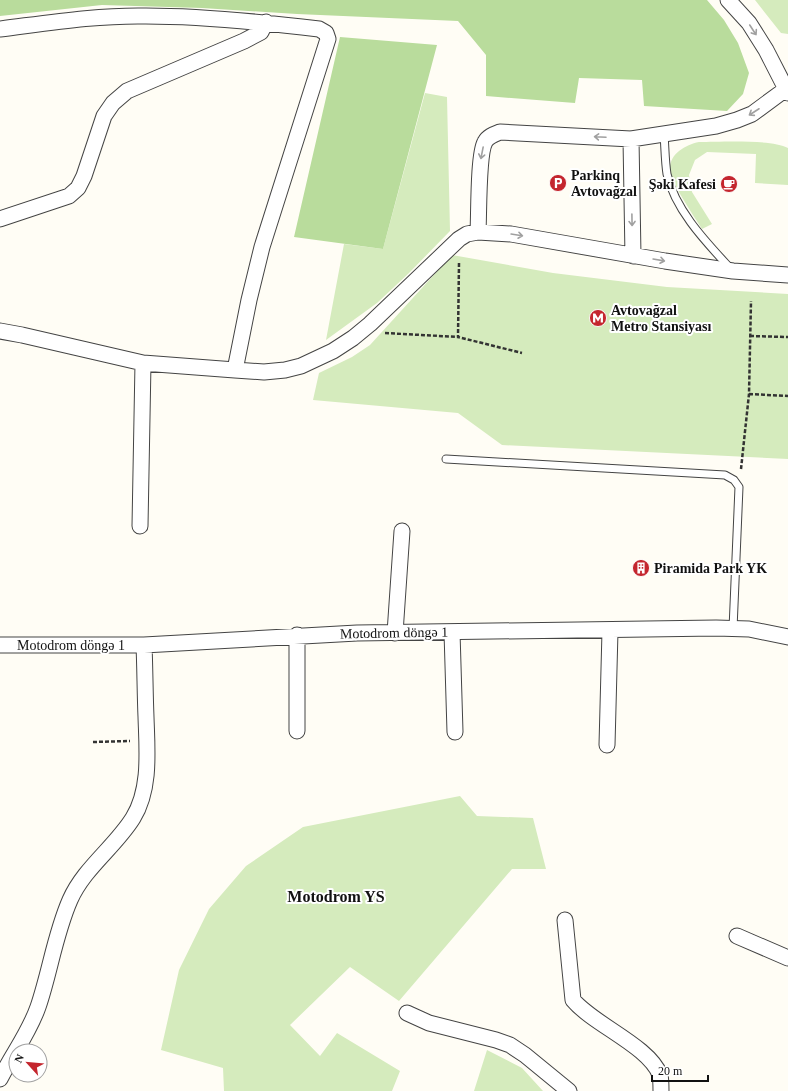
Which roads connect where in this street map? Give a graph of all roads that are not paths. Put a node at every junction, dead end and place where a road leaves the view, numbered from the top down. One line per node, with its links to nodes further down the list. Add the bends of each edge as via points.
1 (728, 0): 4 (street, one-way to 4, via 749,23)
2 (266, 22): 3 (street, via 145,16 92,18); 7 (street, via 261,32 244,41 127,91 104,116 78,188 69,196); 14 (street, via 319,29 326,33 328,39 262,247)
3 (0, 29)
4 (787, 90): 5 (street, one-way to 5, via 752,114 737,120)
5 (664, 134): 6 (street); 10 (lane, via 667,173 673,193 705,241)
6 (632, 139): 8 (street, one-way to 8, via 500,132 491,136 485,142 481,155); 9 (street, one-way to 9)
7 (0, 219)
8 (478, 232): 9 (street, one-way to 9, via 511,234); 14 (street, via 458,239 370,324 333,351 301,366 285,370)
9 (632, 256): 10 (street, one-way to 10)
10 (733, 271): 11 (street)
11 (788, 275)
12 (0, 331): 13 (street)
13 (143, 363): 14 (street); 16 (street)
14 (234, 370)
15 (446, 459): 18 (lane, via 725,475 734,480 739,487)
16 (140, 526)
17 (402, 531): 21 (street)
18 (733, 629): 19 (street, Motodrom döngə 1); 23 (street, Motodrom döngə 1, via 749,629)
19 (610, 630): 20 (street, Motodrom döngə 1); 28 (street)
20 (452, 632): 21 (street, Motodrom döngə 1); 27 (street)
21 (394, 633): 22 (street, Motodrom döngə 1)
22 (297, 635): 25 (street, Motodrom döngə 1); 26 (street)
23 (788, 637)
24 (0, 645): 25 (street, Motodrom döngə 1)
25 (144, 645): 33 (street, via 147,755 141,798 133,817 81,880 71,897 37,1009)
26 (297, 731)
27 (456, 732)
28 (607, 745)
29 (565, 920): 35 (street, via 573,1000 581,1009 647,1057 660,1076)
30 (737, 936): 31 (street)
31 (788, 958)
32 (407, 1013): 34 (street, via 428,1023 510,1045)
33 (0, 1080)
34 (569, 1091)
35 (661, 1091)

